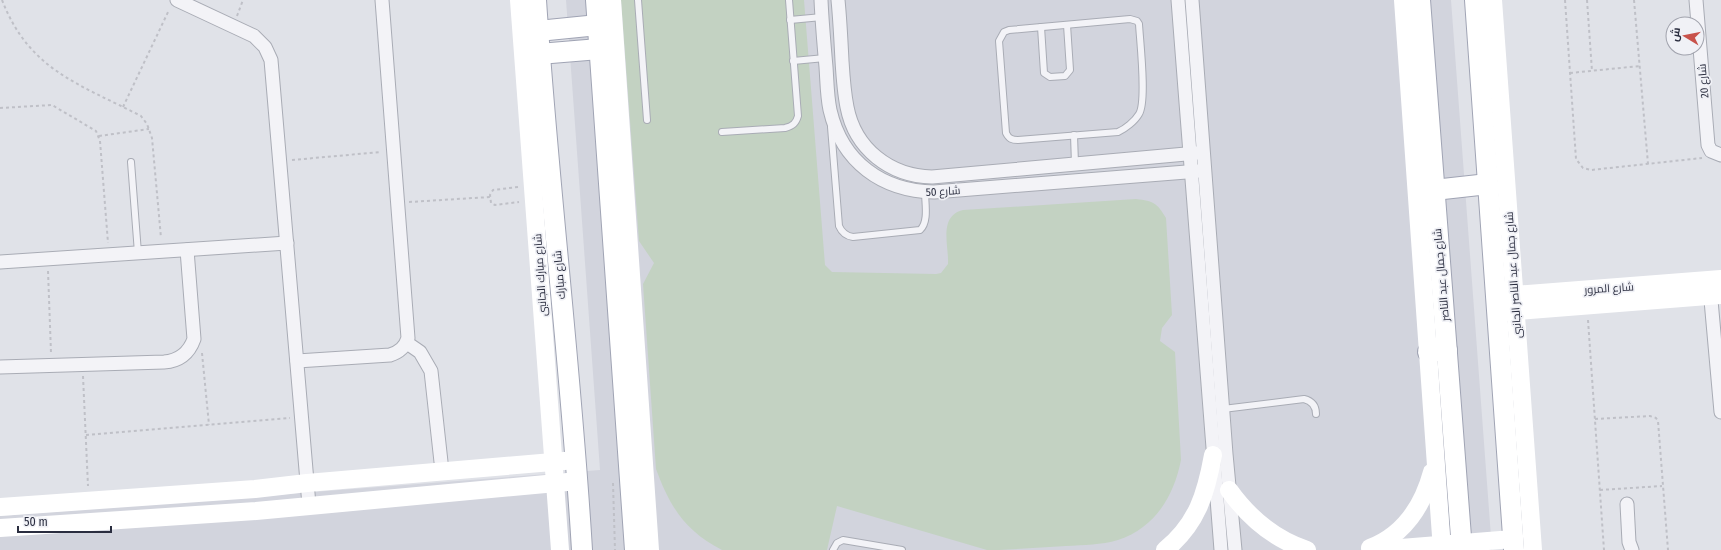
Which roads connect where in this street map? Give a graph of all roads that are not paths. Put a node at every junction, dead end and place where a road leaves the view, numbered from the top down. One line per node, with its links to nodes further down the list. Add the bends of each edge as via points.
1 (382, 0): 52 (street)
2 (519, 0): 63 (main road, شارع مبارك الجانبى)
3 (536, 0): 23 (main road, شارع مبارك)
4 (596, 0): 20 (main road)
5 (612, 0): 48 (main road)
6 (638, 0): 29 (lane)
7 (789, 0): 19 (lane)
8 (821, 0): 18 (street, شارع 50)
9 (838, 0): 39 (street, شارع 50, via 845,98 850,119 859,139 874,156 902,172 922,177)
10 (1178, 0): 33 (street)
11 (1192, 0): 32 (street)
12 (1403, 0): 54 (main road)
13 (1420, 0): 42 (main road, شارع جمال عبد الناصر)
14 (1475, 0): 40 (main road)
15 (1493, 0): 51 (main road, شارع جمال عبد الناصر الجانبى)
16 (1696, 0): 34 (street, شارع 20, via 1708,146)
17 (174, 4): 44 (street, via 254,36 265,46 272,67)
18 (822, 17): 19 (lane); 26 (street, شارع 50)
19 (790, 20): 27 (lane)
20 (598, 25): 23 (main road); 24 (main road)
21 (1067, 25): 22 (lane); 22 (lane, via 1070,70 1065,76 1050,77 1044,73); 31 (lane, via 1130,19 1139,24 1143,98 1139,114 1118,132)
22 (1041, 27): 31 (lane, via 1009,30 1004,32 999,41 1006,133 1012,140)
23 (538, 31): 25 (main road, شارع مبارك)
24 (599, 49): 25 (main road); 48 (main road)
25 (539, 54): 62 (main road, شارع مبارك)
26 (825, 58): 27 (lane); 28 (street, شارع 50)
27 (794, 61): 30 (lane, via 798,116 794,124 785,128)
28 (830, 110): 43 (street, شارع 50, via 845,146 864,167 897,187); 43 (lane, via 839,226 842,233 853,237 920,230 925,222)
29 (647, 120)
30 (722, 132)
31 (1074, 135): 36 (lane)
32 (1205, 152): 33 (street, شارع 50); 37 (street)
33 (1190, 154): 36 (street, شارع 50); 38 (street)
34 (1720, 155)
35 (131, 162): 46 (lane)
36 (1075, 164): 39 (street, شارع 50)
37 (1206, 171): 38 (street, شارع 50); 57 (street)
38 (1191, 172): 41 (street, شارع 50); 61 (street)
39 (960, 174): 41 (street)
40 (1488, 184): 42 (main road); 51 (main road)
41 (961, 190): 43 (street, شارع 50)
42 (1434, 190): 53 (main road, شارع جمال عبد الناصر)
43 (925, 192)
44 (287, 243): 45 (street); 55 (street)
45 (187, 250): 46 (street); 56 (street, via 194,339 183,356 171,362)
46 (138, 253): 47 (street)
47 (0, 262)
48 (623, 269): 73 (main road); 80 (main road)
49 (1716, 287): 50 (main road, شارع المرور); 50 (main road, شارع المرور, via 1587,305); 58 (street)
50 (1553, 300): 51 (main road, شارع المرور)
51 (1506, 304): 75 (main road); 91 (main road, شارع جمال عبد الناصر الجانبى)
52 (407, 342): 55 (street, via 400,351 390,355); 64 (street, via 420,352 432,371)
53 (1447, 350): 54 (main road); 77 (main road, شارع جمال عبد الناصر)
54 (1428, 352): 60 (main road)
55 (297, 360): 66 (street)
56 (0, 367)
57 (1223, 408): 59 (lane, via 1304,399 1314,405); 61 (street)
58 (1721, 412)
59 (1316, 414)
60 (1434, 453): 76 (main road); 89 (main road, via 1427,489 1409,521 1396,534)
61 (1220, 454): 68 (street); 85 (main road, via 1201,503 1184,532); 86 (street)
62 (576, 460): 63 (main road); 65 (main road, شارع مبارك)
63 (554, 462): 64 (main road); 67 (main road, شارع مبارك الجانبى)
64 (443, 471): 66 (main road); 69 (main road)
65 (578, 481): 67 (main road); 79 (main road, شارع مبارك)
66 (307, 483): 71 (street); 72 (main road)
67 (555, 484): 69 (main road); 78 (main road, شارع مبارك الجانبى)
68 (1229, 490): 87 (street); 88 (main road, via 1262,526 1290,544)
69 (446, 492): 71 (main road)
70 (1627, 504): 92 (street, via 1629,542)
71 (309, 505): 74 (main road, via 256,511)
72 (0, 507)
73 (647, 516): 81 (main road); 82 (main road)
74 (0, 528)
75 (1513, 545): 77 (main road)
76 (1442, 547): 77 (main road); 90 (main road)
77 (1462, 547)
78 (560, 550)
79 (582, 550)
80 (635, 550)
81 (650, 550)
82 (664, 550)
83 (833, 550): 84 (lane, via 837,543 843,540)
84 (902, 550)
85 (1164, 550)
86 (1221, 550)
87 (1235, 550)
88 (1307, 550)
89 (1367, 550)
90 (1376, 550)
91 (1533, 550)
92 (1632, 550)

